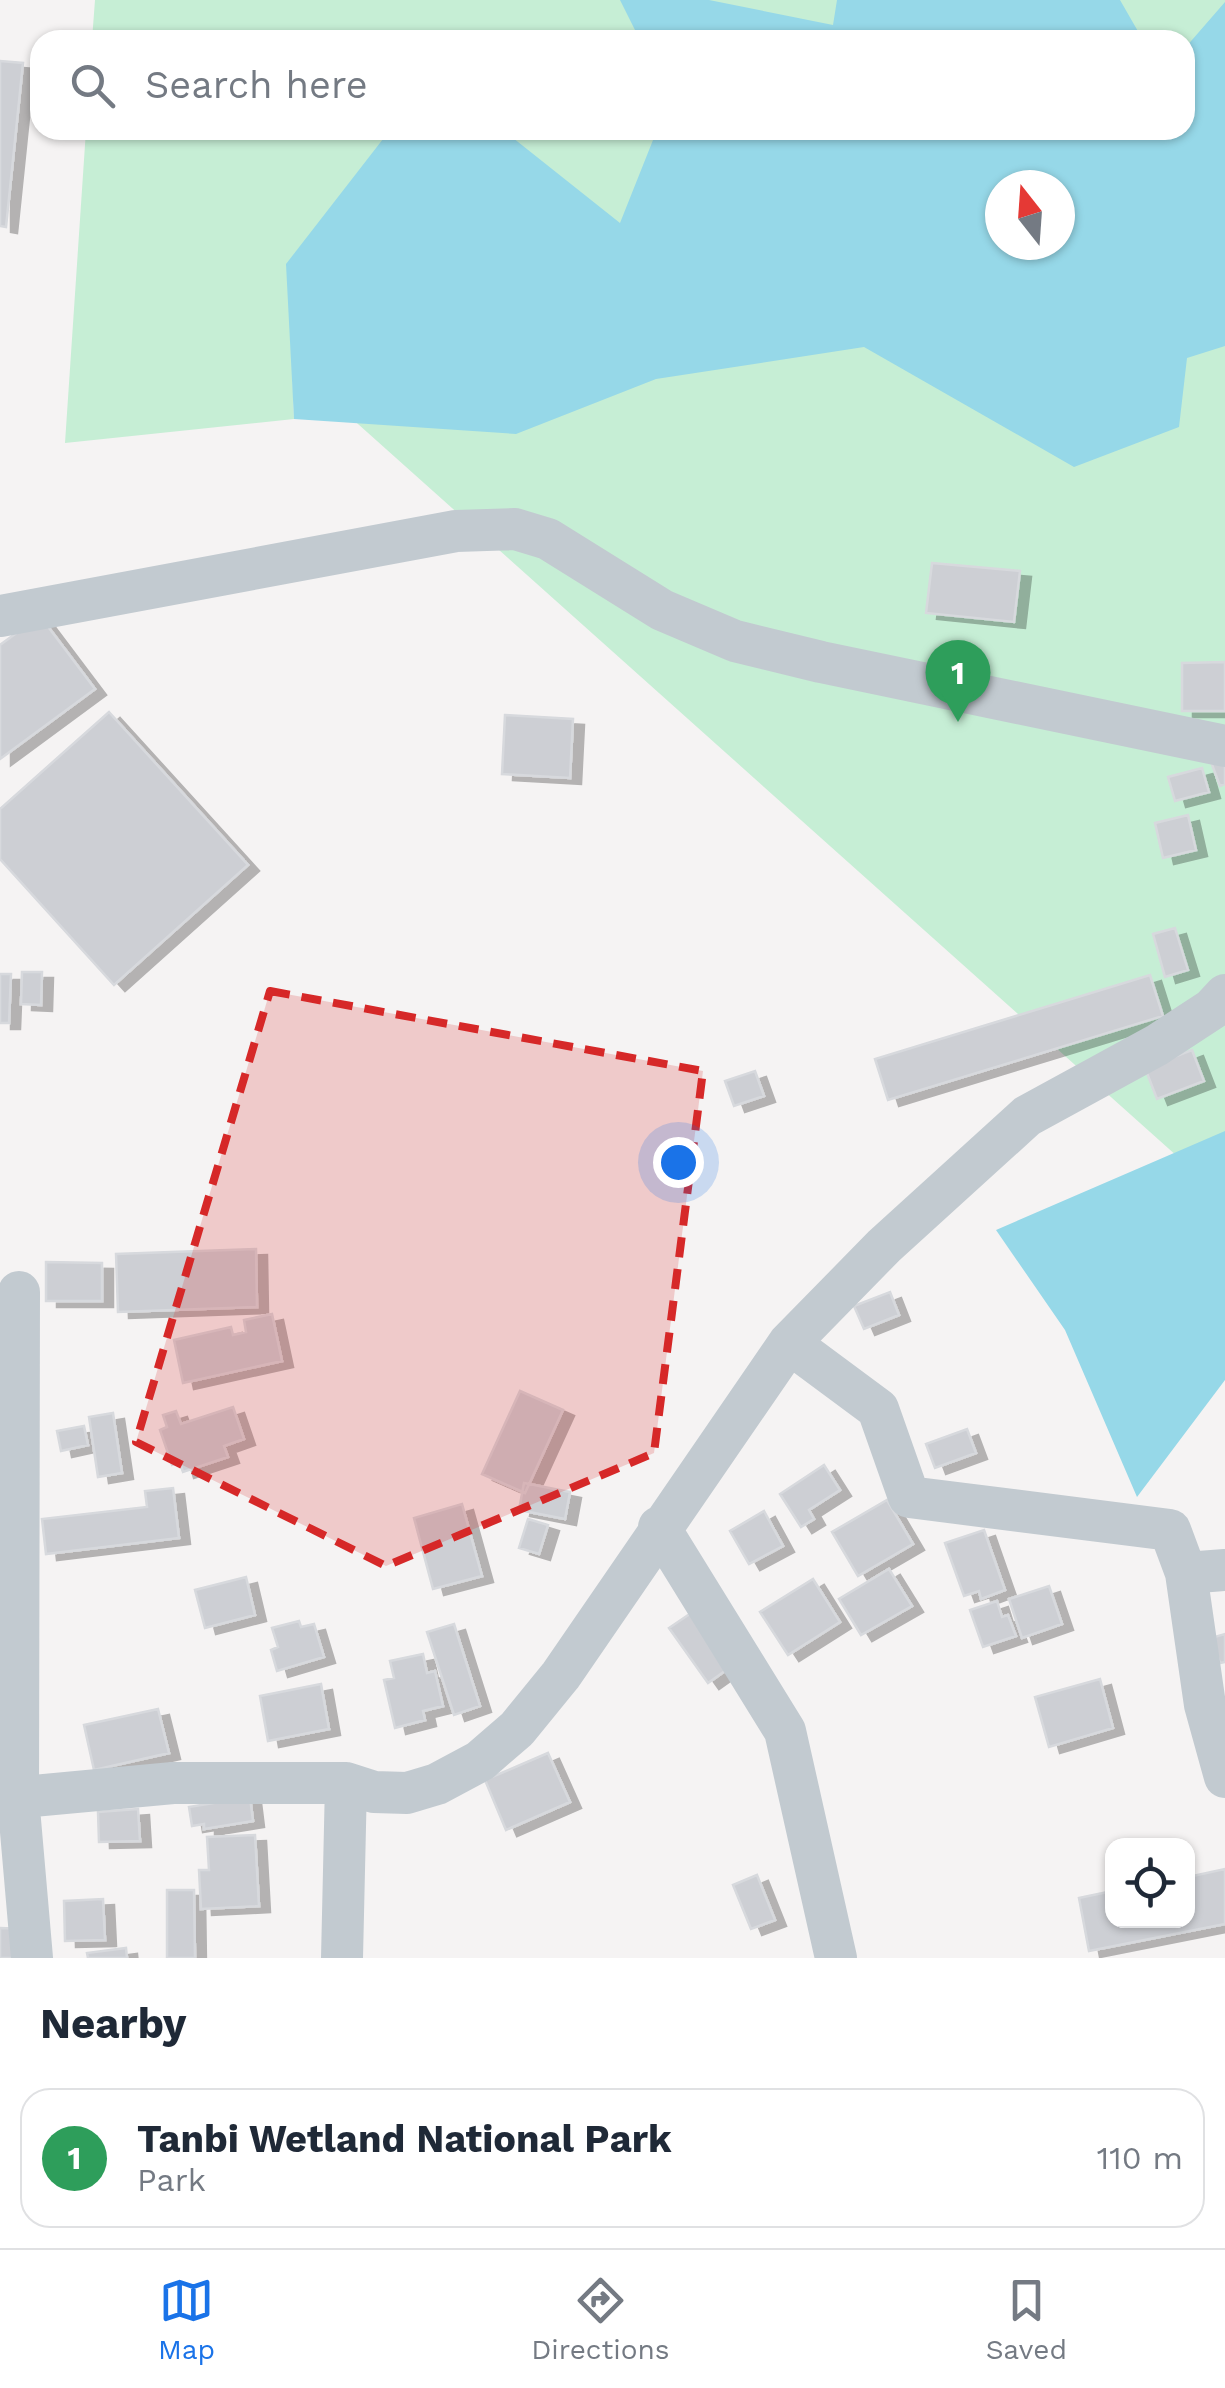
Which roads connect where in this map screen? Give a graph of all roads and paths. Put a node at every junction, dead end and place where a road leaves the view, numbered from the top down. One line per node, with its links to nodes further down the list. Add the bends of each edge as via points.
1 (0, 616): 2 (street, via 456,531 515,528 548,539 662,610 735,641)
2 (1225, 746)
3 (1225, 995): 5 (street, via 1158,1045 1026,1116)
4 (18, 1292): 6 (street)
5 (789, 1342): 7 (street); 8 (street, via 878,1409 909,1497 1170,1530)
6 (9, 1528): 11 (street)
7 (660, 1528): 10 (street, via 561,1675 480,1761 406,1793); 14 (street, via 785,1730)
8 (1205, 1572): 9 (street, via 1205,1705)
9 (1225, 1777)
10 (346, 1783): 11 (street, via 173,1783); 13 (street)
11 (9, 1798): 12 (street)
12 (32, 1958)
13 (342, 1958)
14 (836, 1958)

